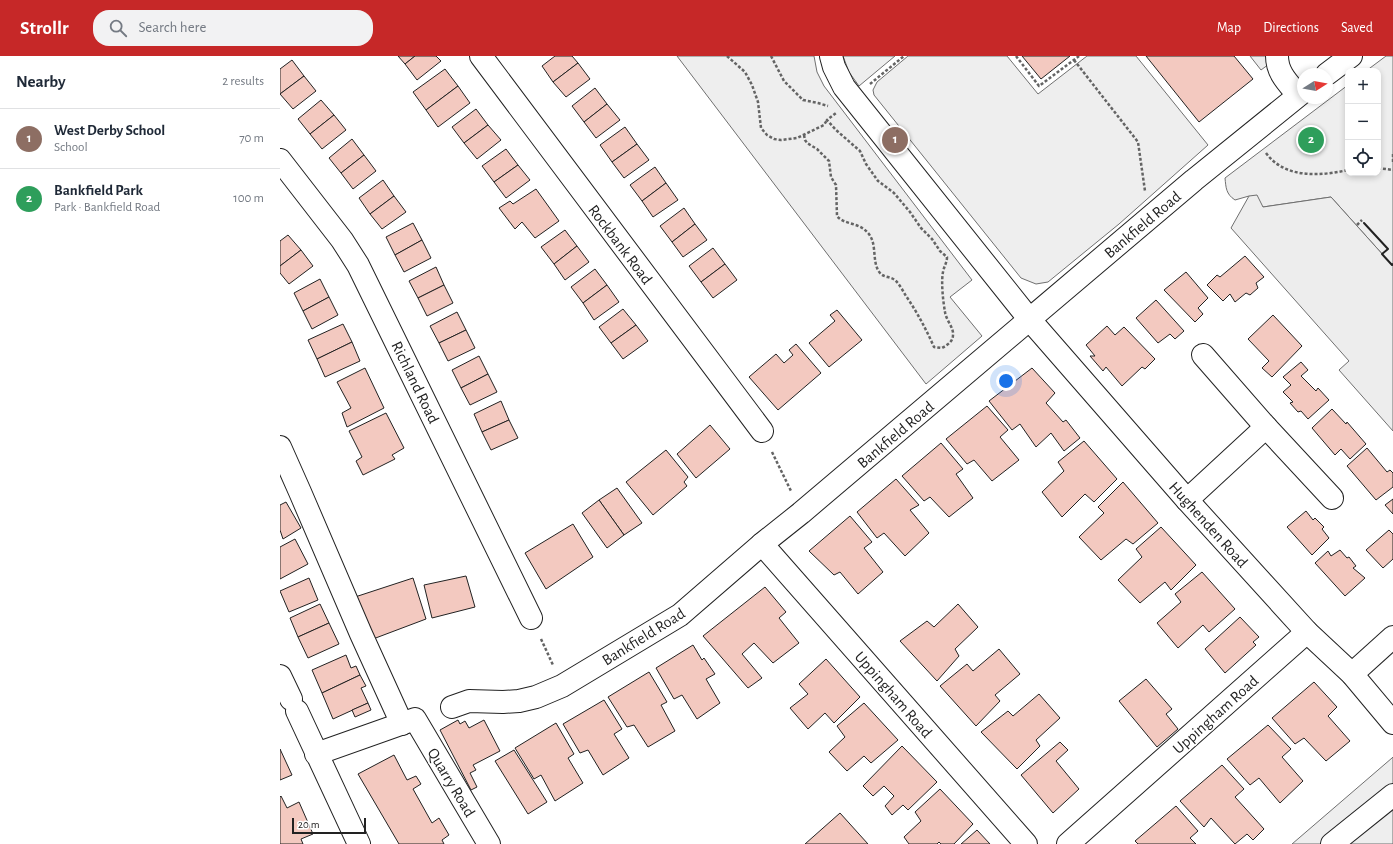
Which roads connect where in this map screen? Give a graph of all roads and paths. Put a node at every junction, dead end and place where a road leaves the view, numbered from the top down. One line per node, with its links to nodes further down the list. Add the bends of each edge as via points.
1 (480, 56): 30 (street, Rockbank Road)
2 (727, 56): 17 (path, via 745,72 752,85 758,102 761,128 767,135 781,140)
3 (771, 56): 14 (path, via 784,81 803,100)
4 (831, 56): 14 (street, Hughenden Road, via 844,87)
5 (904, 56): 14 (path)
6 (1016, 56): 10 (path, via 1039,86)
7 (1078, 56): 10 (path)
8 (1277, 56): 12 (street, via 1282,75)
9 (1351, 56): 11 (street)
10 (1074, 60): 24 (path, via 1138,142)
11 (1333, 70)
12 (1297, 89)
13 (1297, 96): 16 (street, Bankfield Road)
14 (846, 104): 15 (path); 27 (street, Hughenden Road)
15 (827, 120): 17 (path, via 824,125); 17 (path, via 860,151 878,182 894,193 947,257 943,271 944,304 954,337 946,346 934,347 895,279 884,277 880,273 870,234 858,225 843,221 837,216 836,185 831,176 829,161 817,149 807,144)
16 (1251, 133): 22 (path, via 1271,160 1286,170 1302,174); 24 (street, Bankfield Road)
17 (804, 135)
18 (1393, 154): 20 (path)
19 (280, 160): 36 (street, Richland Road, via 342,240 358,265)
20 (1393, 163)
21 (1381, 168): 23 (path)
22 (1345, 170)
23 (1393, 170)
24 (1149, 218): 27 (street, Bankfield Road)
25 (1362, 220): 26 (path)
26 (1357, 225)
27 (1030, 320): 33 (street, Hughenden Road); 34 (street, Bankfield Road)
28 (1203, 355): 29 (street)
29 (1266, 427): 32 (street); 33 (street)
30 (762, 432): 34 (path)
31 (280, 447): 43 (street, Quarry Road, via 361,634)
32 (1332, 498)
33 (1187, 500): 37 (street, Hughenden Road)
34 (801, 513): 35 (street, Bankfield Road)
35 (762, 544): 41 (street, Bankfield Road, via 680,615); 49 (street, Uppingham Road)
36 (531, 618): 41 (path)
37 (1307, 632): 39 (street, Hughenden Road); 50 (street, Uppingham Road)
38 (1393, 637): 39 (street)
39 (1352, 674): 44 (street, Hughenden Road)
40 (280, 676): 45 (street)
41 (562, 686): 42 (street, Bankfield Road, via 530,698 503,702 469,701)
42 (452, 708)
43 (409, 721): 45 (street); 48 (street, Quarry Road)
44 (1393, 723)
45 (316, 754): 47 (street)
46 (1393, 795): 51 (street)
47 (359, 844)
48 (489, 844)
49 (1026, 844)
50 (1068, 844)
51 (1332, 844)

